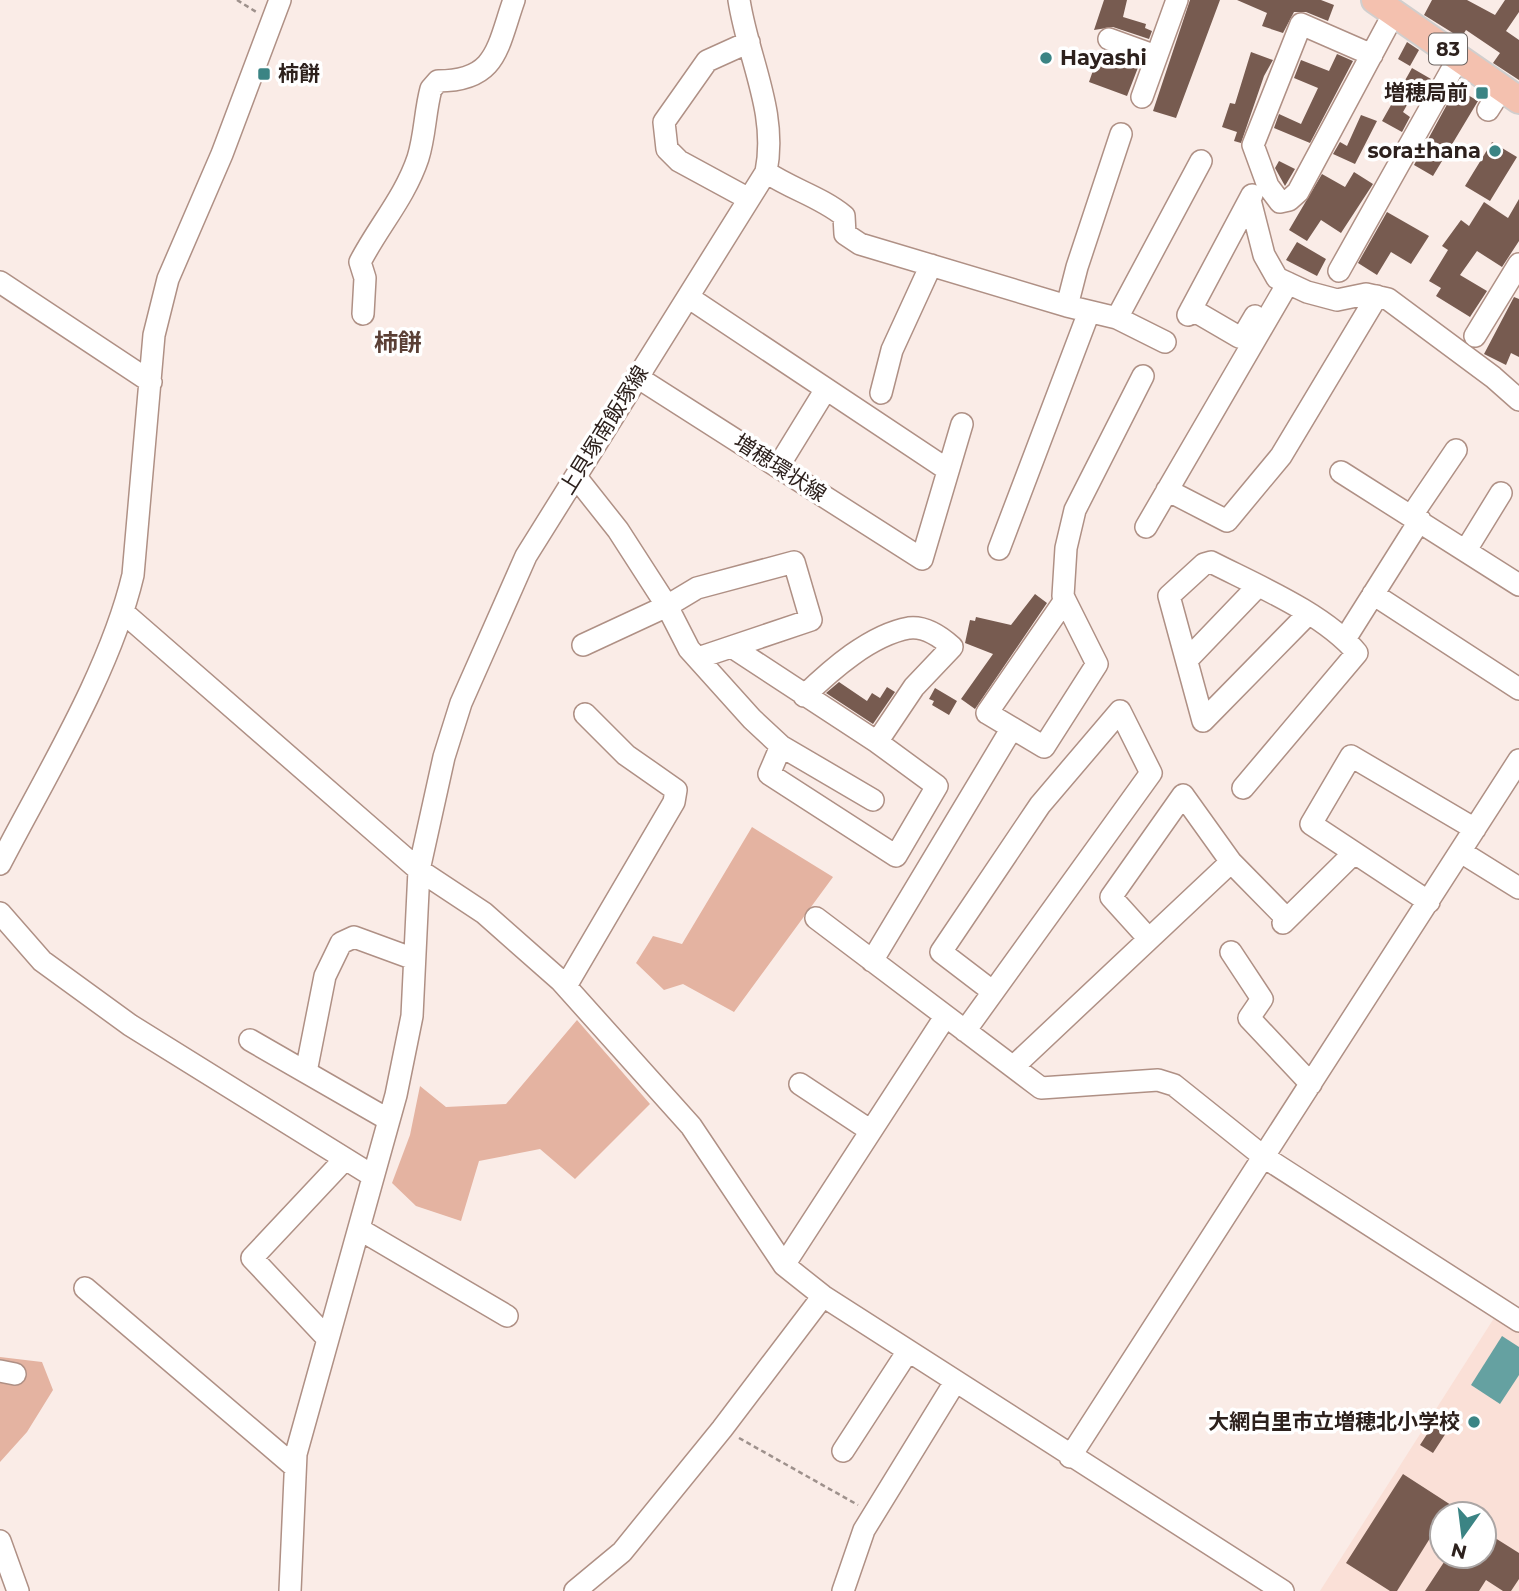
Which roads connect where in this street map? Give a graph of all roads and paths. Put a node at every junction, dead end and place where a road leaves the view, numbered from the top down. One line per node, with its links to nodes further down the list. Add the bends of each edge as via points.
1 (280, 0): 34 (street, via 222,155 168,279)
2 (514, 0): 28 (street, via 494,56 481,71 464,81 438,81 431,89 418,157 399,201 360,262 365,278)
3 (739, 0): 7 (street, 上貝塚南飯塚線)
4 (1177, 0): 9 (street)
5 (1385, 7): 8 (street); 10 (main road, 83)
6 (1109, 39): 9 (street)
7 (749, 42): 16 (street, 上貝塚南飯塚線, via 768,115 771,147); 18 (street, via 707,61 664,122 667,149 679,162)
8 (1372, 55): 17 (street, via 1298,192 1280,202); 17 (street, via 1301,24 1253,145)
9 (1156, 56): 12 (street)
10 (1459, 57): 11 (main road, 83); 21 (street)
11 (1511, 94): 13 (street)
12 (1142, 97)
13 (1488, 110)
14 (1121, 134): 26 (street)
15 (1201, 161): 29 (street)
16 (766, 172): 18 (street, 上貝塚南飯塚線); 20 (street, via 832,206 844,216 845,234 860,244)
17 (1257, 192): 22 (street, via 1264,255); 22 (street, via 1190,312 1239,337)
18 (749, 199): 25 (street, 上貝塚南飯塚線)
19 (1519, 264): 30 (street)
20 (931, 265): 26 (street); 36 (street, via 892,350)
21 (1339, 271)
22 (1282, 281): 24 (street, via 1337,300); 44 (street)
23 (0, 282): 34 (street)
24 (1377, 296): 37 (street, via 1388,299); 44 (street, via 1281,456 1227,521)
25 (688, 297): 32 (street, 上貝塚南飯塚線); 35 (street)
26 (1067, 306): 27 (street)
27 (1089, 312): 29 (street); 48 (street)
28 (363, 314)
29 (1117, 318): 31 (street)
30 (1475, 336)
31 (1165, 342)
32 (637, 376): 40 (street, 増穂環状線); 43 (street, 上貝塚南飯塚線)
33 (1143, 376): 53 (street, via 1075,510 1066,548)
34 (150, 382): 55 (street, via 133,575)
35 (826, 389): 40 (street); 41 (street)
36 (881, 393)
37 (1519, 400)
38 (962, 424): 41 (street)
39 (1456, 450): 46 (street)
40 (778, 467): 41 (street, 増穂環状線, via 922,559)
41 (948, 470)
42 (1341, 472): 46 (street)
43 (576, 477): 54 (street, via 618,530); 76 (street, 上貝塚南飯塚線, via 526,556 461,703)
44 (1167, 491): 47 (street)
45 (1502, 494): 49 (street)
46 (1416, 517): 49 (street); 52 (street)
47 (1146, 527)
48 (999, 549)
49 (1465, 550): 50 (street)
50 (1518, 583)
51 (1258, 586): 56 (street); 61 (street); 61 (street, via 1211,562 1169,596)
52 (1373, 594): 57 (street); 62 (street)
53 (1065, 600): 65 (street, via 987,713); 65 (street, via 1097,664 1044,747)
54 (667, 606): 58 (street); 59 (street, via 696,587 794,562 811,620); 60 (street)
55 (124, 613): 75 (street, via 107,656); 76 (street)
56 (1307, 615): 57 (street); 61 (street, via 1203,721)
57 (1345, 639): 69 (street, via 1357,653)
58 (583, 645)
59 (732, 647): 60 (street); 63 (street)
60 (698, 658): 67 (street)
61 (1187, 660)
62 (1519, 688)
63 (804, 696): 66 (street); 66 (street, via 827,674 878,640 910,628 939,634 952,647 914,687)
64 (585, 714): 85 (street, via 626,755 676,790 674,802)
65 (1012, 728): 84 (street)
66 (877, 742): 67 (street, via 937,786 896,856 769,774)
67 (781, 746): 70 (street)
68 (1519, 760): 71 (street)
69 (1243, 788)
70 (873, 800)
71 (1475, 829): 72 (street); 73 (street, via 1351,756 1311,824)
72 (1461, 852): 77 (street); 78 (street)
73 (1354, 853): 74 (street, via 1285,921); 78 (street)
74 (1231, 862): 81 (street); 81 (street, via 1183,795 1111,897)
75 (0, 864)
76 (419, 870): 83 (street, 上貝塚南飯塚線); 85 (street, via 484,913)
77 (1519, 888)
78 (1429, 902): 93 (street)
79 (0, 913): 97 (street, via 42,961 130,1025)
80 (816, 918): 84 (street)
81 (1149, 939): 90 (street)
82 (1231, 951): 93 (street, via 1262,999 1249,1018)
83 (414, 959): 91 (street, via 354,937 341,943 324,976); 94 (street, 上貝塚南飯塚線, via 412,1016)
84 (872, 961): 87 (street)
85 (566, 986): 100 (street, via 691,1126)
86 (992, 991): 86 (street, via 941,952 1040,805 1120,711 1151,774); 88 (street)
87 (945, 1017): 88 (street); 95 (street)
88 (965, 1031): 90 (street)
89 (250, 1040): 91 (street)
90 (1013, 1067): 96 (street, via 1041,1088 1158,1080 1174,1085)
91 (306, 1072): 94 (street)
92 (800, 1084): 95 (street)
93 (1311, 1084): 96 (street)
94 (389, 1121): 98 (street, 上貝塚南飯塚線)
95 (871, 1131): 100 (street)
96 (1264, 1157): 104 (street); 110 (street)
97 (345, 1158): 98 (street); 105 (street, via 252,1258)
98 (373, 1176): 99 (street, 上貝塚南飯塚線)
99 (359, 1229): 103 (street); 105 (street, 上貝塚南飯塚線)
100 (785, 1265): 102 (street)
101 (85, 1288): 111 (street)
102 (823, 1296): 106 (street); 108 (street)
103 (507, 1316)
104 (1519, 1321)
105 (328, 1339): 111 (street, 上貝塚南飯塚線)
106 (908, 1351): 107 (street); 109 (street)
107 (955, 1382): 110 (street); 112 (street)
108 (722, 1429): 112 (path); 116 (street, via 622,1552)
109 (843, 1451)
110 (1070, 1457): 118 (street)
111 (296, 1467): 115 (street, 上貝塚南飯塚線)
112 (874, 1513): 117 (street)
113 (0, 1541): 114 (street)
114 (18, 1591)
115 (290, 1591)
116 (575, 1591)
117 (843, 1591)
118 (1283, 1591)

